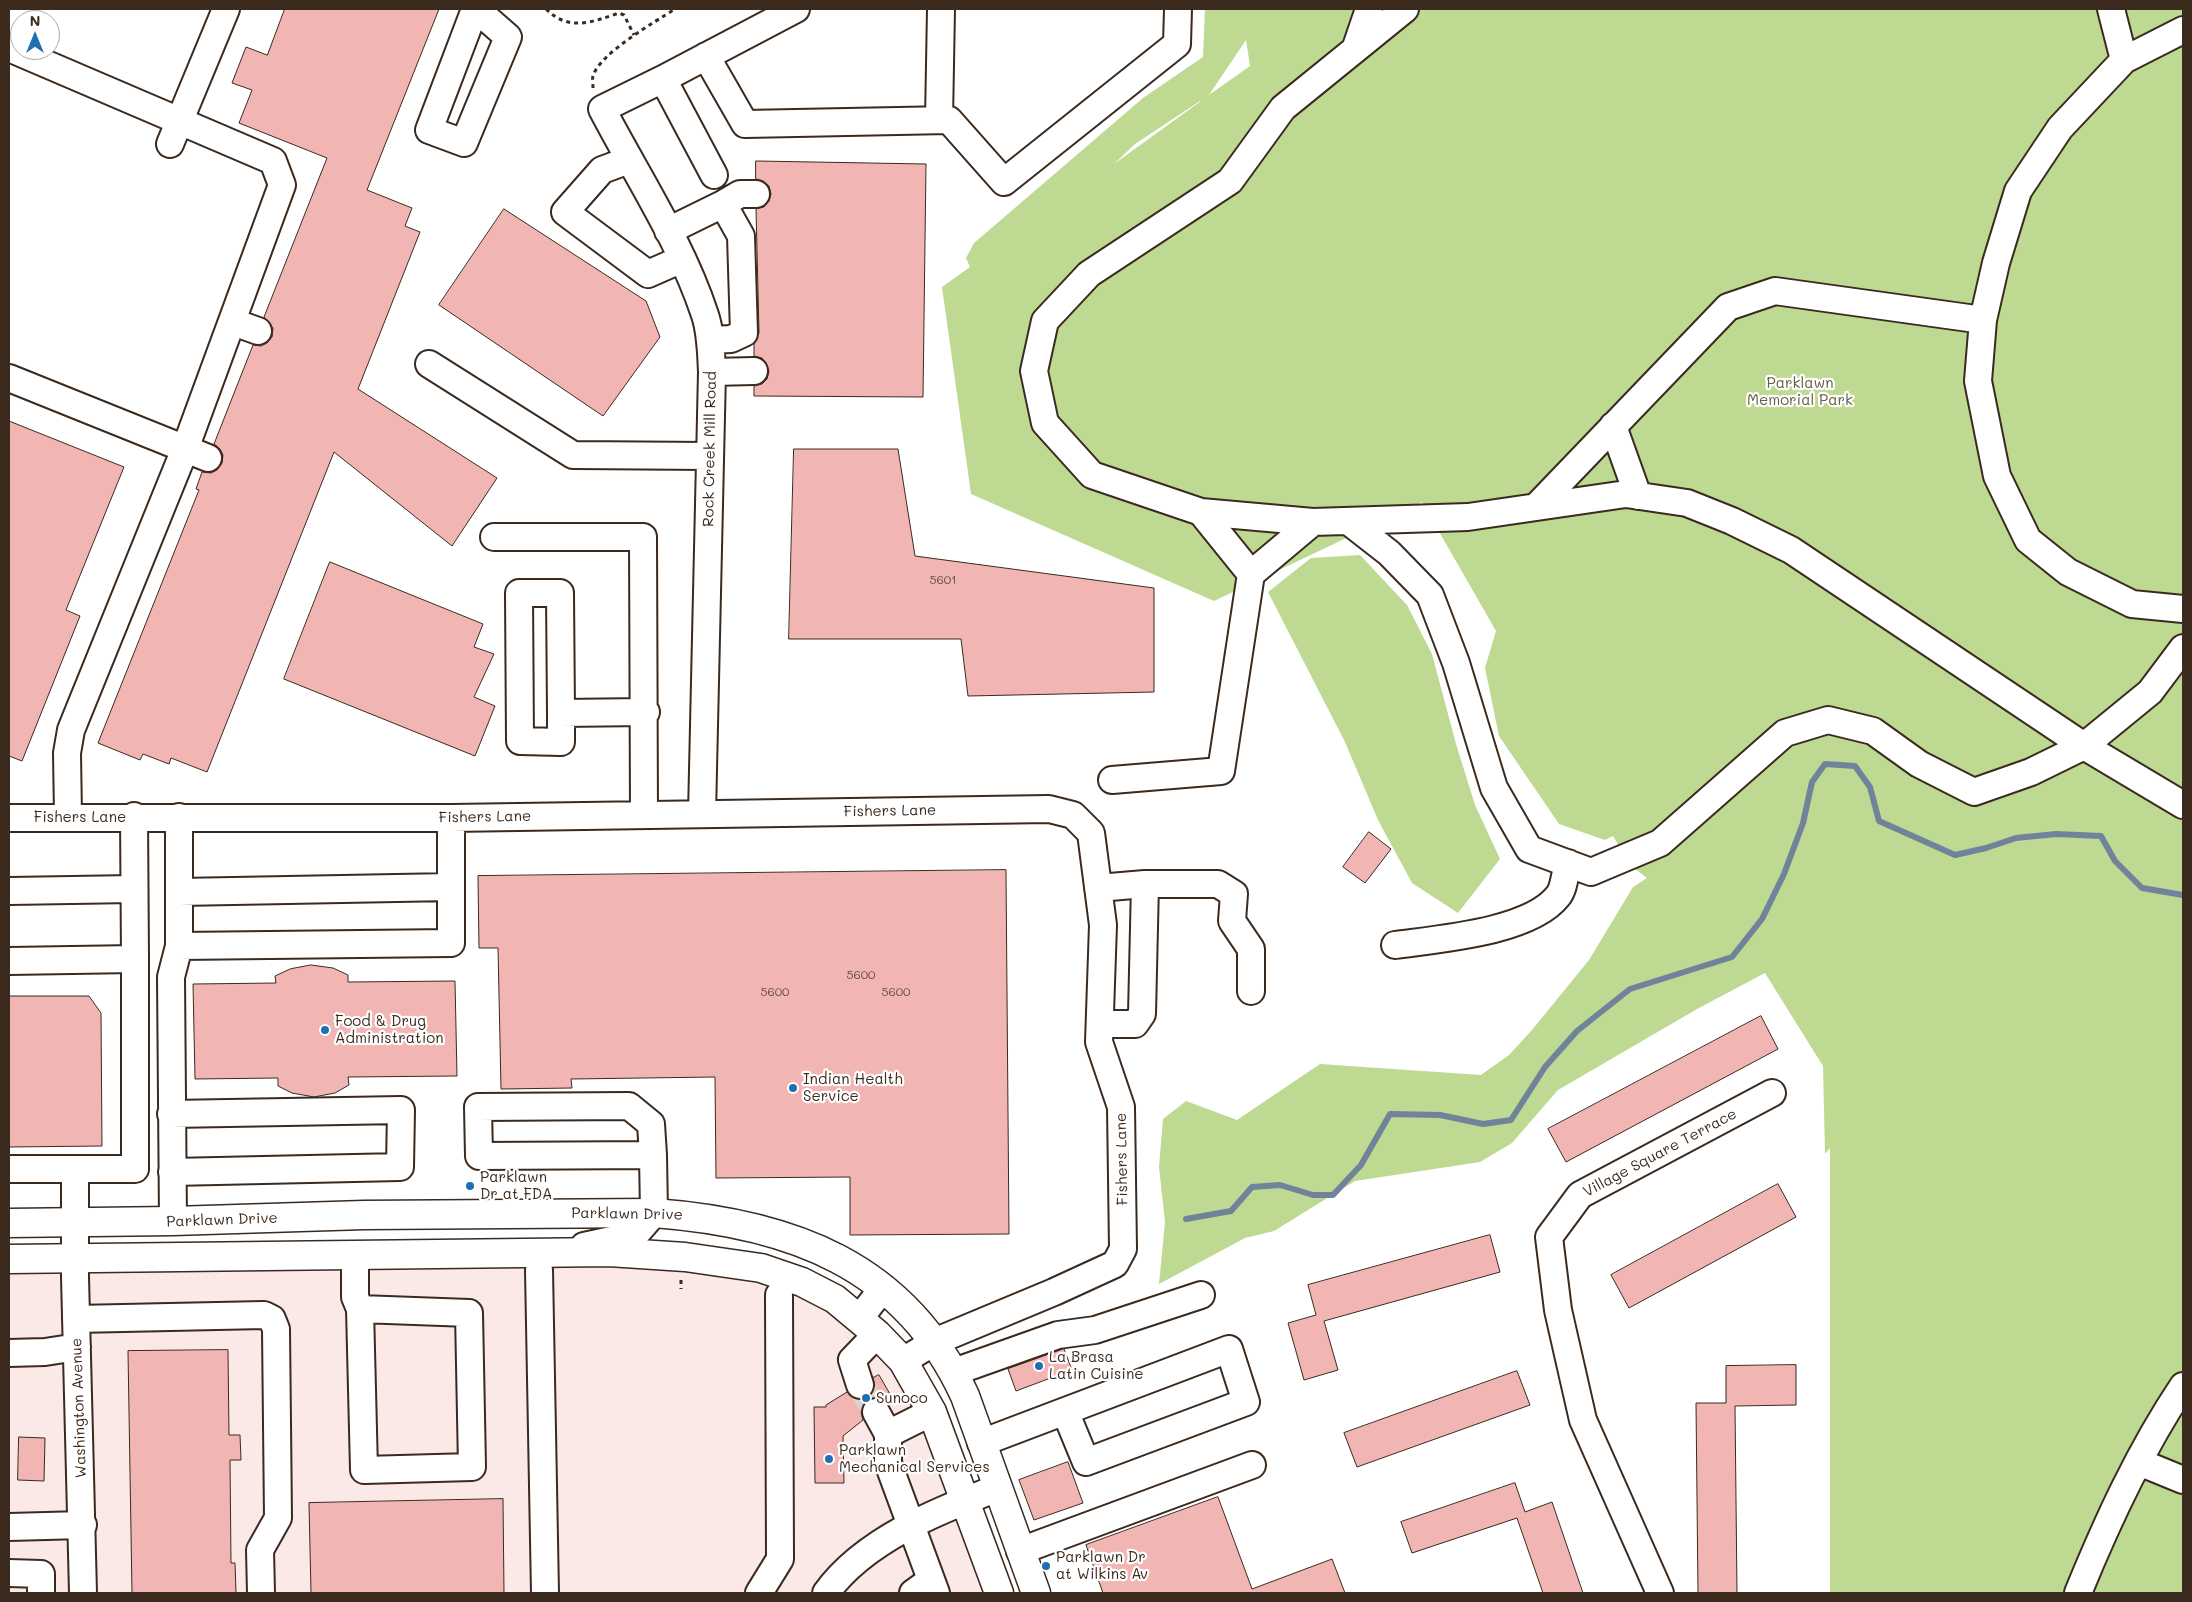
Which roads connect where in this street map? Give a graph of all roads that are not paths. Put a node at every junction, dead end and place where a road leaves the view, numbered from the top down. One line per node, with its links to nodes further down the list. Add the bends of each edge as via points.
1 (226, 9): 15 (street)
2 (796, 9): 11 (street)
3 (941, 9): 14 (street)
4 (1178, 9): 14 (street, via 1177,44 1004,182 949,120)
5 (1369, 9): 9 (street)
6 (1405, 9): 9 (street)
7 (2111, 9): 12 (street)
8 (2183, 30): 12 (street)
9 (1356, 47): 35 (street, via 1283,108 1230,181 1089,274 1045,321 1034,371 1045,423 1092,475)
10 (9, 48): 15 (street)
11 (706, 56): 13 (street); 14 (street, via 744,124)
12 (2124, 60): 22 (street, via 2060,128 2018,191)
13 (663, 79): 16 (street, Rock Creek Mill Road, via 602,109); 17 (street)
14 (939, 120)
15 (175, 133): 23 (street, via 273,161 282,185)
16 (629, 160): 20 (street, Rock Creek Mill Road); 21 (street, via 602,170 565,212 648,274)
17 (714, 175)
18 (756, 194): 19 (street, via 740,194)
19 (723, 204): 20 (street); 25 (street, via 741,236 744,333 731,339)
20 (668, 231): 21 (street, Rock Creek Mill Road)
21 (682, 259): 25 (street, Rock Creek Mill Road, via 705,316)
22 (1983, 320): 30 (street, via 1775,291 1728,307); 40 (street, via 1978,381 1997,476 2028,540 2068,572 2132,604)
23 (233, 322): 24 (street); 31 (street)
24 (258, 331)
25 (710, 340): 28 (street, Rock Creek Mill Road)
26 (429, 364): 32 (street, via 573,455)
27 (754, 371): 28 (street)
28 (712, 372): 32 (street, Rock Creek Mill Road)
29 (9, 378): 31 (street)
30 (1614, 426): 33 (street); 34 (street)
31 (197, 453): 49 (street, via 71,730 67,753)
32 (710, 456): 47 (street, Rock Creek Mill Road)
33 (1638, 496): 34 (street, via 1626,494); 44 (street, via 1687,502 1791,550)
34 (1536, 507): 36 (street, via 1468,517)
35 (1201, 512): 37 (street); 39 (street)
36 (1348, 521): 37 (street); 54 (street, via 1389,553 1430,595 1456,663 1494,788 1529,849)
37 (1313, 522): 39 (street)
38 (494, 537): 42 (street, via 643,537)
39 (1251, 574): 45 (street, via 1222,771)
40 (2183, 609)
41 (2183, 648): 44 (street, via 2150,692)
42 (646, 712): 43 (street); 48 (street)
43 (561, 713): 43 (street, via 561,742 520,741 519,593 560,593)
44 (2084, 746): 46 (street); 54 (street, via 2031,772 1974,792 1919,764 1873,732 1828,720 1785,733 1660,843 1591,872)
45 (1112, 780)
46 (2183, 805)
47 (702, 814): 48 (street, Fishers Lane); 57 (street, Fishers Lane, via 1049,809 1073,815 1091,833)
48 (644, 815): 53 (street, Fishers Lane)
49 (68, 816): 50 (street, Fishers Lane); 52 (street, Fishers Lane)
50 (134, 816): 51 (street, Fishers Lane); 58 (street)
51 (179, 817): 53 (street, Fishers Lane); 60 (street)
52 (9, 818)
53 (451, 818): 56 (street)
54 (1568, 863): 61 (street, via 1560,895 1549,906 1500,930)
55 (1145, 884): 57 (street); 65 (street, via 1218,884 1234,894 1232,922 1250,949); 66 (street, via 1142,1014 1136,1024)
56 (451, 887): 60 (street); 62 (street, via 451,943)
57 (1098, 888): 66 (street, Fishers Lane, via 1104,925)
58 (134, 890): 59 (street); 63 (street)
59 (9, 891)
60 (179, 892): 62 (street)
61 (1395, 945)
62 (179, 946): 68 (street, via 171,977)
63 (135, 959): 64 (street); 71 (street, via 136,1169)
64 (9, 962)
65 (1251, 991)
66 (1100, 1024): 88 (street, Fishers Lane, via 1099,1042 1121,1107 1123,1249 1115,1264)
67 (1772, 1093): 117 (street, Village Square Terrace, via 1580,1195 1549,1238 1558,1310 1583,1420)
68 (171, 1114): 72 (street); 72 (street, via 400,1110 400,1167)
69 (653, 1155): 69 (street, via 651,1124 629,1106 478,1107 479,1156); 73 (street)
70 (9, 1169): 71 (street)
71 (75, 1169): 74 (street, Washington Avenue)
72 (172, 1172): 75 (street)
73 (654, 1213): 75 (main road, Parklawn Drive, via 364,1215); 77 (street, via 636,1235); 82 (main road, Parklawn Drive, via 748,1225 804,1242 852,1266)
74 (75, 1222): 75 (main road, Parklawn Drive); 76 (main road, Parklawn Drive); 79 (street, Washington Avenue)
75 (173, 1222)
76 (9, 1223)
77 (561, 1252): 78 (main road); 87 (main road, via 638,1253 761,1268 802,1282 835,1299)
78 (355, 1256): 79 (main road); 85 (street, via 355,1297)
79 (76, 1258): 80 (main road); 86 (street, Washington Avenue)
80 (9, 1259)
81 (540, 1270): 112 (street)
82 (883, 1288): 87 (street); 88 (main road, Parklawn Drive)
83 (1201, 1294): 92 (street, via 1095,1330 1058,1335)
84 (779, 1295): 113 (street, via 780,1559)
85 (360, 1310): 85 (street, via 364,1470 472,1468 469,1313)
86 (76, 1318): 89 (street, Washington Avenue); 111 (street, via 264,1315 272,1319 276,1329 278,1518 260,1550)
87 (868, 1326): 91 (main road); 93 (street, via 852,1360)
88 (934, 1342): 91 (street, Fishers Lane); 92 (main road, Parklawn Drive)
89 (77, 1347): 90 (street); 104 (street, Washington Avenue)
90 (9, 1353)
91 (903, 1361): 96 (main road)
92 (954, 1372): 97 (main road, Parklawn Drive)
93 (860, 1385)
94 (2183, 1386): 98 (street)
95 (1065, 1411): 95 (street, via 1229,1349 1246,1402 1086,1462); 97 (street)
96 (932, 1412): 102 (main road); 103 (street, via 882,1423 888,1463)
97 (981, 1443): 101 (main road, Parklawn Drive)
98 (2139, 1462): 100 (street); 118 (street, via 2104,1530)
99 (1252, 1465): 106 (street)
100 (2183, 1480)
101 (998, 1488): 102 (street); 106 (main road, Parklawn Drive)
102 (964, 1500): 103 (street); 115 (main road)
103 (911, 1524): 108 (street); 114 (street, via 876,1546)
104 (83, 1525): 105 (street); 110 (street, Washington Avenue)
105 (9, 1527)
106 (1020, 1551): 116 (main road, Parklawn Drive)
107 (9, 1573): 109 (street, via 41,1574)
108 (927, 1589)
109 (41, 1590): 110 (street)
110 (83, 1590)
111 (261, 1593)
112 (545, 1593)
113 (759, 1593)
114 (826, 1593)
115 (999, 1593)
116 (1036, 1593)
117 (1660, 1593)
118 (2078, 1593)

